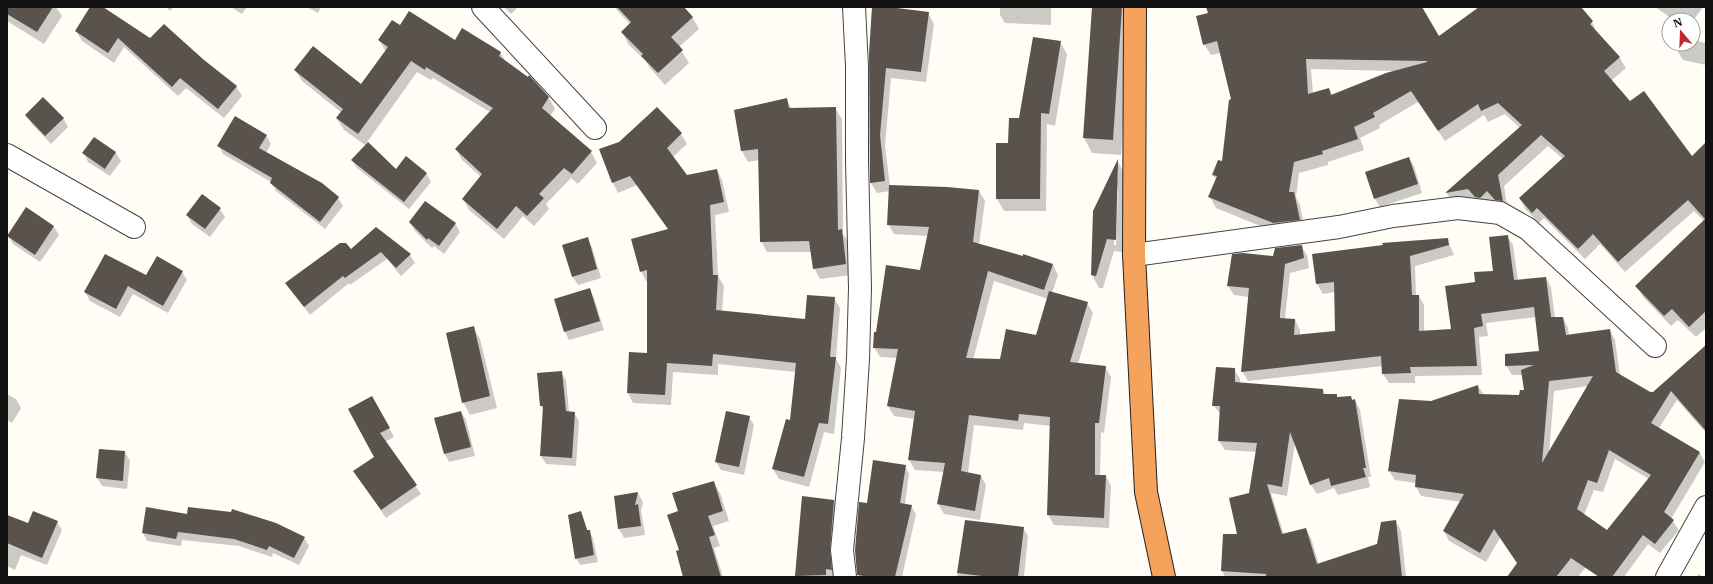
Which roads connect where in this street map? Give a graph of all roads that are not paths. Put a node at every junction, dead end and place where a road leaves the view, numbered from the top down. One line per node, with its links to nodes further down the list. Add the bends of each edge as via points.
1 (483, 7): 4 (street)
2 (854, 7): 10 (street, via 860,296 854,430 842,550)
3 (1135, 7): 7 (highway)
4 (595, 128)
5 (7, 155): 6 (street)
6 (134, 227)
7 (1134, 255): 8 (street, via 1458,208 1500,213 1528,229); 11 (highway, via 1146,492)
8 (1655, 346)
9 (1706, 507): 12 (street)
10 (845, 577)
11 (1164, 577)
12 (1666, 577)

